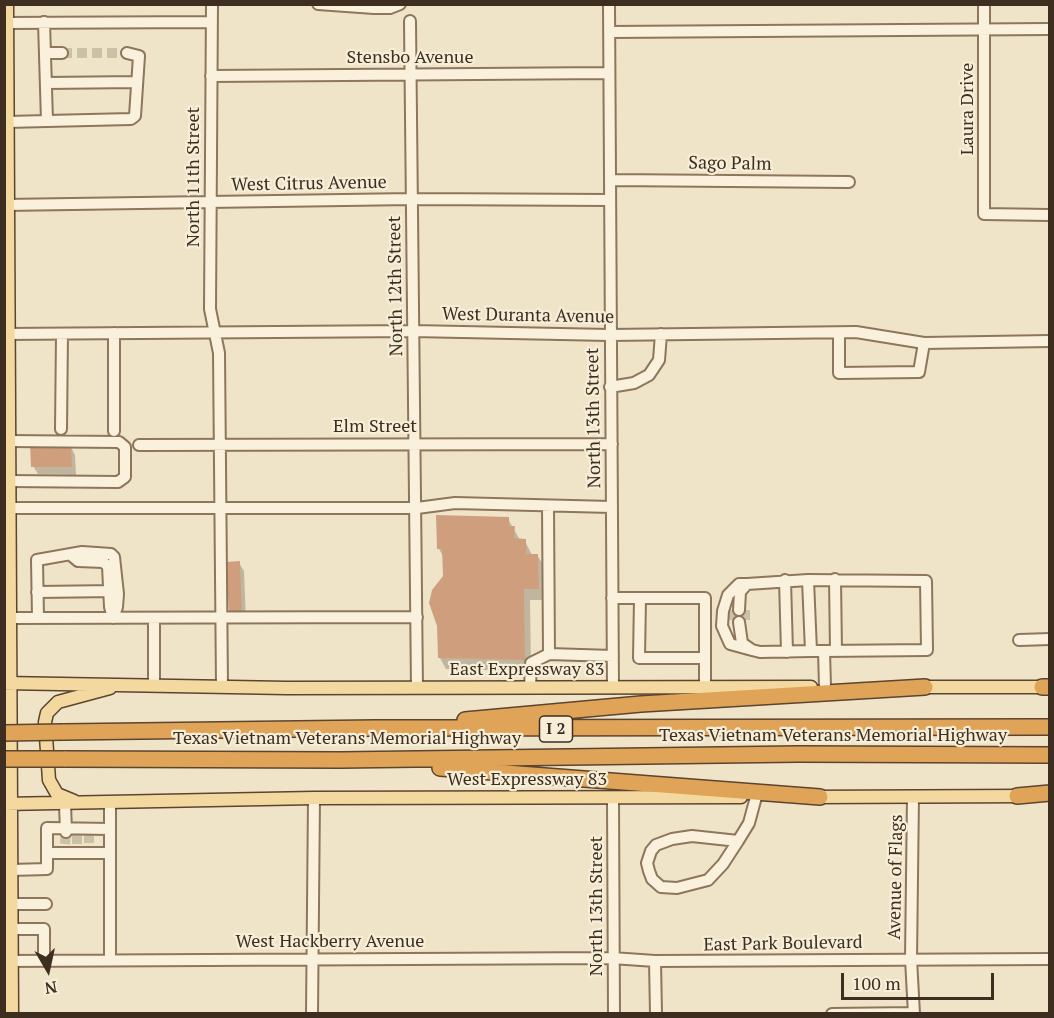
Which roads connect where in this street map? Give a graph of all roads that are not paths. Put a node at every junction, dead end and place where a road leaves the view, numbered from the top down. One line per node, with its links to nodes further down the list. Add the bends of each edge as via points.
1 (7, 4): 8 (main road)
2 (212, 4): 10 (street, North 11th Street)
3 (318, 4): 4 (street, via 382,8)
4 (400, 4)
5 (609, 4): 13 (street, North 13th Street)
6 (984, 4): 11 (street, Laura Drive)
7 (410, 21): 18 (street, North 12th Street)
8 (6, 22): 9 (street); 23 (main road)
9 (44, 22): 10 (street); 16 (street)
10 (210, 22): 19 (street, North 11th Street)
11 (984, 29): 12 (street); 13 (street); 31 (street, Laura Drive, via 984,214)
12 (1050, 29)
13 (609, 32): 17 (street, North 13th Street)
14 (62, 52): 16 (street)
15 (127, 52): 20 (street, via 140,56)
16 (45, 53): 21 (street)
17 (609, 73): 18 (street, Stensbo Avenue); 25 (street, North 13th Street)
18 (410, 74): 19 (street, Stensbo Avenue); 27 (street, North 12th Street)
19 (211, 76): 29 (street, North 11th Street)
20 (137, 82): 21 (street); 22 (street, via 137,110 131,119)
21 (46, 83): 22 (street)
22 (47, 121): 23 (street)
23 (7, 122): 24 (main road)
24 (6, 145): 30 (main road)
25 (611, 180): 26 (street, Sago Palm); 28 (street, North 13th Street)
26 (849, 182)
27 (412, 199): 28 (street, West Citrus Avenue); 29 (street, West Citrus Avenue); 34 (street, North 12th Street)
28 (610, 200): 41 (street, North 13th Street)
29 (210, 201): 30 (street, West Citrus Avenue); 35 (street, North 11th Street, via 210,309)
30 (6, 205): 32 (main road)
31 (1050, 215)
32 (6, 243): 33 (main road)
33 (6, 272): 38 (main road)
34 (413, 331): 35 (street, West Duranta Avenue); 41 (street, West Duranta Avenue); 49 (street, North 12th Street)
35 (214, 332): 36 (street, West Duranta Avenue); 48 (street, North 11th Street, via 219,353)
36 (114, 333): 39 (street, West Duranta Avenue); 47 (street)
37 (839, 333): 40 (street, West Duranta Avenue); 43 (street, West Duranta Avenue); 43 (street, via 839,373 919,372)
38 (6, 334): 39 (street, West Duranta Avenue); 45 (main road)
39 (62, 334): 46 (street)
40 (661, 334): 41 (street, West Duranta Avenue); 44 (street, via 659,360 649,375 634,383)
41 (609, 335): 44 (street, North 13th Street)
42 (1050, 341): 43 (street, West Duranta Avenue)
43 (924, 343)
44 (610, 387): 50 (street, North 13th Street)
45 (6, 424): 52 (main road)
46 (61, 429)
47 (114, 430)
48 (221, 444): 49 (street, Elm Street); 51 (street, Elm Street); 56 (street, North 11th Street)
49 (415, 444): 50 (street, Elm Street); 57 (street, North 12th Street)
50 (612, 444): 55 (street, North 13th Street)
51 (139, 445)
52 (7, 448): 53 (main road); 53 (street, via 119,442 125,447 125,477 118,482)
53 (7, 480): 58 (main road)
54 (548, 506): 55 (street); 57 (street, via 455,503); 81 (street)
55 (611, 507): 66 (street, North 13th Street)
56 (220, 508): 57 (street); 58 (street); 73 (street, North 11th Street)
57 (417, 508): 68 (street, North 12th Street)
58 (7, 513): 65 (main road)
59 (836, 579): 61 (street); 79 (street); 79 (street, via 926,581 927,627 927,650)
60 (785, 580): 61 (street); 62 (street); 80 (street)
61 (808, 580): 77 (street)
62 (744, 588): 76 (street, via 737,616 739,637); 76 (street, via 739,584 728,594 722,626 730,645)
63 (113, 591): 64 (street); 64 (street, via 114,557 82,552 37,560); 71 (street, via 117,608)
64 (37, 592): 70 (street)
65 (7, 598): 69 (main road)
66 (612, 598): 67 (street); 82 (street, North 13th Street)
67 (640, 598): 83 (street, via 705,598); 83 (street, via 639,658)
68 (417, 617): 73 (street); 92 (street, North 12th Street)
69 (9, 618): 70 (street); 84 (main road)
70 (38, 618): 71 (street)
71 (113, 618): 72 (street)
72 (154, 618): 73 (street); 86 (street)
73 (221, 618): 87 (street, North 11th Street)
74 (1050, 639): 75 (street)
75 (1019, 640)
76 (752, 650): 80 (street)
77 (811, 651): 78 (street); 80 (street)
78 (824, 651): 79 (street); 89 (street)
79 (837, 651)
80 (787, 652)
81 (549, 654): 82 (street); 93 (street, via 531,663)
82 (613, 656): 94 (street, North 13th Street)
83 (705, 658): 88 (street)
84 (7, 683): 85 (main road, East Expressway 83); 109 (main road)
85 (125, 684): 86 (main road, East Expressway 83); 111 (main road, via 58,702 47,713 49,780 57,794)
86 (154, 685): 87 (main road, East Expressway 83)
87 (222, 687): 92 (main road, East Expressway 83)
88 (705, 687): 89 (main road, East Expressway 83); 94 (main road, East Expressway 83)
89 (825, 687): 90 (main road, East Expressway 83)
90 (925, 687): 91 (main road, East Expressway 83); 96 (highway, via 641,704)
91 (1047, 687)
92 (417, 688): 93 (main road, East Expressway 83)
93 (530, 688): 94 (main road, East Expressway 83)
94 (613, 688)
95 (1050, 727): 96 (highway, Texas Vietnam Veterans Memorial Highway / I 2)
96 (375, 728): 97 (highway, Texas Vietnam Veterans Memorial Highway / I 2, bridge)
97 (4, 733)
98 (1050, 755): 100 (highway, Texas Vietnam Veterans Memorial Highway / I 2)
99 (4, 759): 100 (highway, Texas Vietnam Veterans Memorial Highway / I 2, bridge)
100 (341, 760): 105 (highway)
101 (1050, 794): 103 (highway)
102 (914, 796): 103 (main road, West Expressway 83); 105 (main road, West Expressway 83); 125 (street, Avenue of Flags)
103 (1017, 796)
104 (756, 797): 105 (main road, West Expressway 83); 107 (main road, West Expressway 83); 116 (street, via 749,823)
105 (820, 797)
106 (314, 798): 107 (main road, West Expressway 83); 108 (main road, West Expressway 83); 124 (street)
107 (614, 798): 123 (street, North 13th Street)
108 (110, 803): 111 (main road, West Expressway 83); 112 (street)
109 (7, 804): 110 (main road, West Expressway 83); 119 (main road)
110 (65, 804): 111 (main road, West Expressway 83); 113 (street)
111 (81, 804)
112 (110, 828): 115 (street); 117 (street)
113 (66, 840): 114 (street); 114 (street); 118 (street); 118 (street, via 47,828)
114 (77, 840): 115 (street); 115 (street)
115 (89, 840): 117 (street)
116 (738, 841): 116 (street, via 715,874 699,884 677,888 662,886 652,879 647,863 656,845 692,836)
117 (110, 853): 129 (street)
118 (47, 854): 119 (street, via 46,869)
119 (9, 868): 120 (main road)
120 (11, 904): 121 (street); 122 (main road)
121 (46, 904)
122 (9, 929): 127 (main road); 128 (street, via 44,929)
123 (612, 957): 124 (street, West Hackberry Avenue); 130 (street, West Hackberry Avenue); 134 (street, North 13th Street)
124 (311, 958): 129 (street, West Hackberry Avenue); 133 (street)
125 (911, 959): 126 (street); 130 (street, East Park Boulevard); 131 (street, Avenue of Flags)
126 (1050, 959)
127 (8, 960): 128 (street, West Hackberry Avenue); 132 (main road)
128 (44, 960): 129 (street, West Hackberry Avenue)
129 (110, 960)
130 (655, 962): 135 (street)
131 (914, 1013): 136 (street)
132 (12, 1014)
133 (312, 1014)
134 (614, 1014)
135 (656, 1014)
136 (832, 1014)

